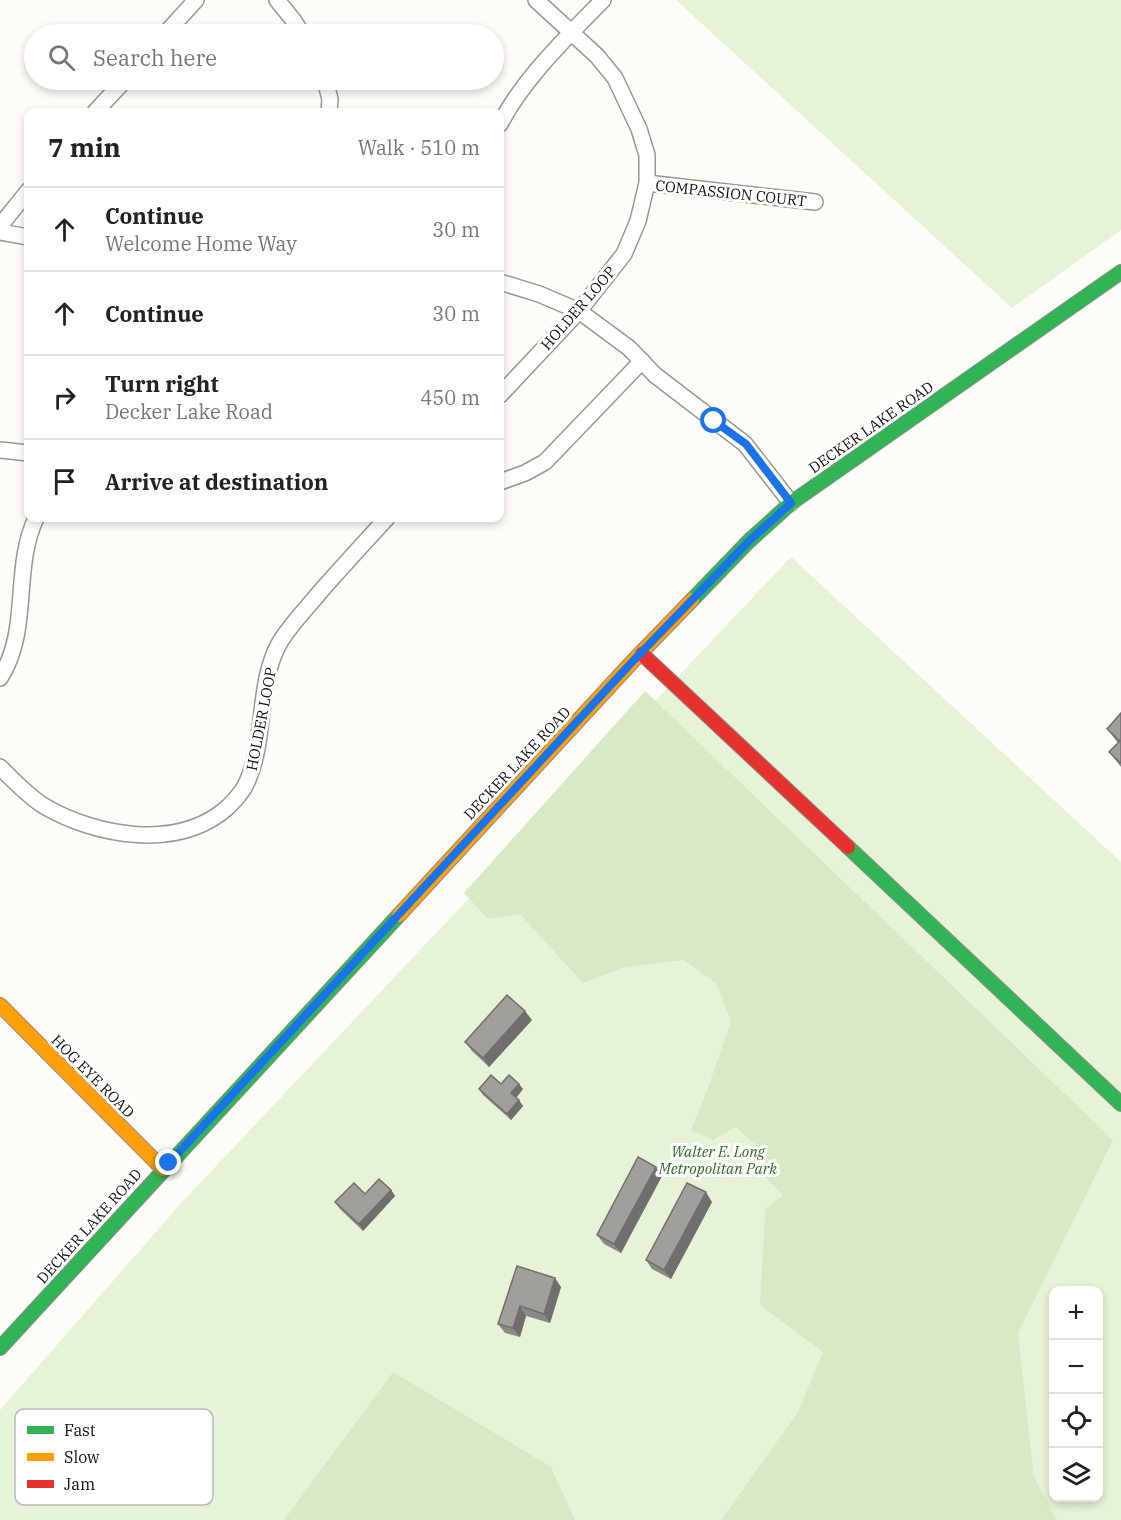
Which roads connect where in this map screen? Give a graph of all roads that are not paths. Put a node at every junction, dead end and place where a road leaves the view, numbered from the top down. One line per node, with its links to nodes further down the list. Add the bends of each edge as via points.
1 (196, 0): 5 (street)
2 (277, 0): 6 (street)
3 (536, 0): 7 (street, HOLDER LOOP)
4 (603, 0): 7 (street)
5 (174, 24)
6 (296, 24)
7 (571, 33): 12 (street, via 520,92); 13 (street, HOLDER LOOP, via 615,78 647,155)
8 (116, 90): 10 (street)
9 (328, 90): 11 (street)
10 (99, 108)
11 (329, 108)
12 (504, 118)
13 (647, 183): 15 (street, COMPASSION COURT); 21 (street, HOLDER LOOP, via 638,221 624,254)
14 (24, 196): 16 (street)
15 (815, 202)
16 (0, 226)
17 (0, 232): 18 (street)
18 (24, 236)
19 (1121, 272): 27 (main road, DECKER LAKE ROAD)
20 (504, 283): 21 (street)
21 (579, 311): 22 (street); 23 (street, HOLDER LOOP)
22 (642, 361): 26 (street, via 545,462); 27 (street, via 746,444)
23 (504, 391)
24 (0, 450): 25 (street)
25 (24, 453)
26 (504, 481)
27 (791, 503): 30 (main road, DECKER LAKE ROAD, via 749,541)
28 (34, 522): 31 (street, via 24,558 15,646)
29 (383, 522): 32 (street, HOLDER LOOP, via 280,641 267,678 247,784 216,818 170,834 103,829 69,819 44,806)
30 (642, 654): 34 (main road); 35 (main road, DECKER LAKE ROAD)
31 (0, 678)
32 (0, 767)
33 (0, 1005): 35 (main road, HOG EYE ROAD)
34 (1121, 1104)
35 (163, 1169): 36 (main road, DECKER LAKE ROAD)
36 (0, 1348)

